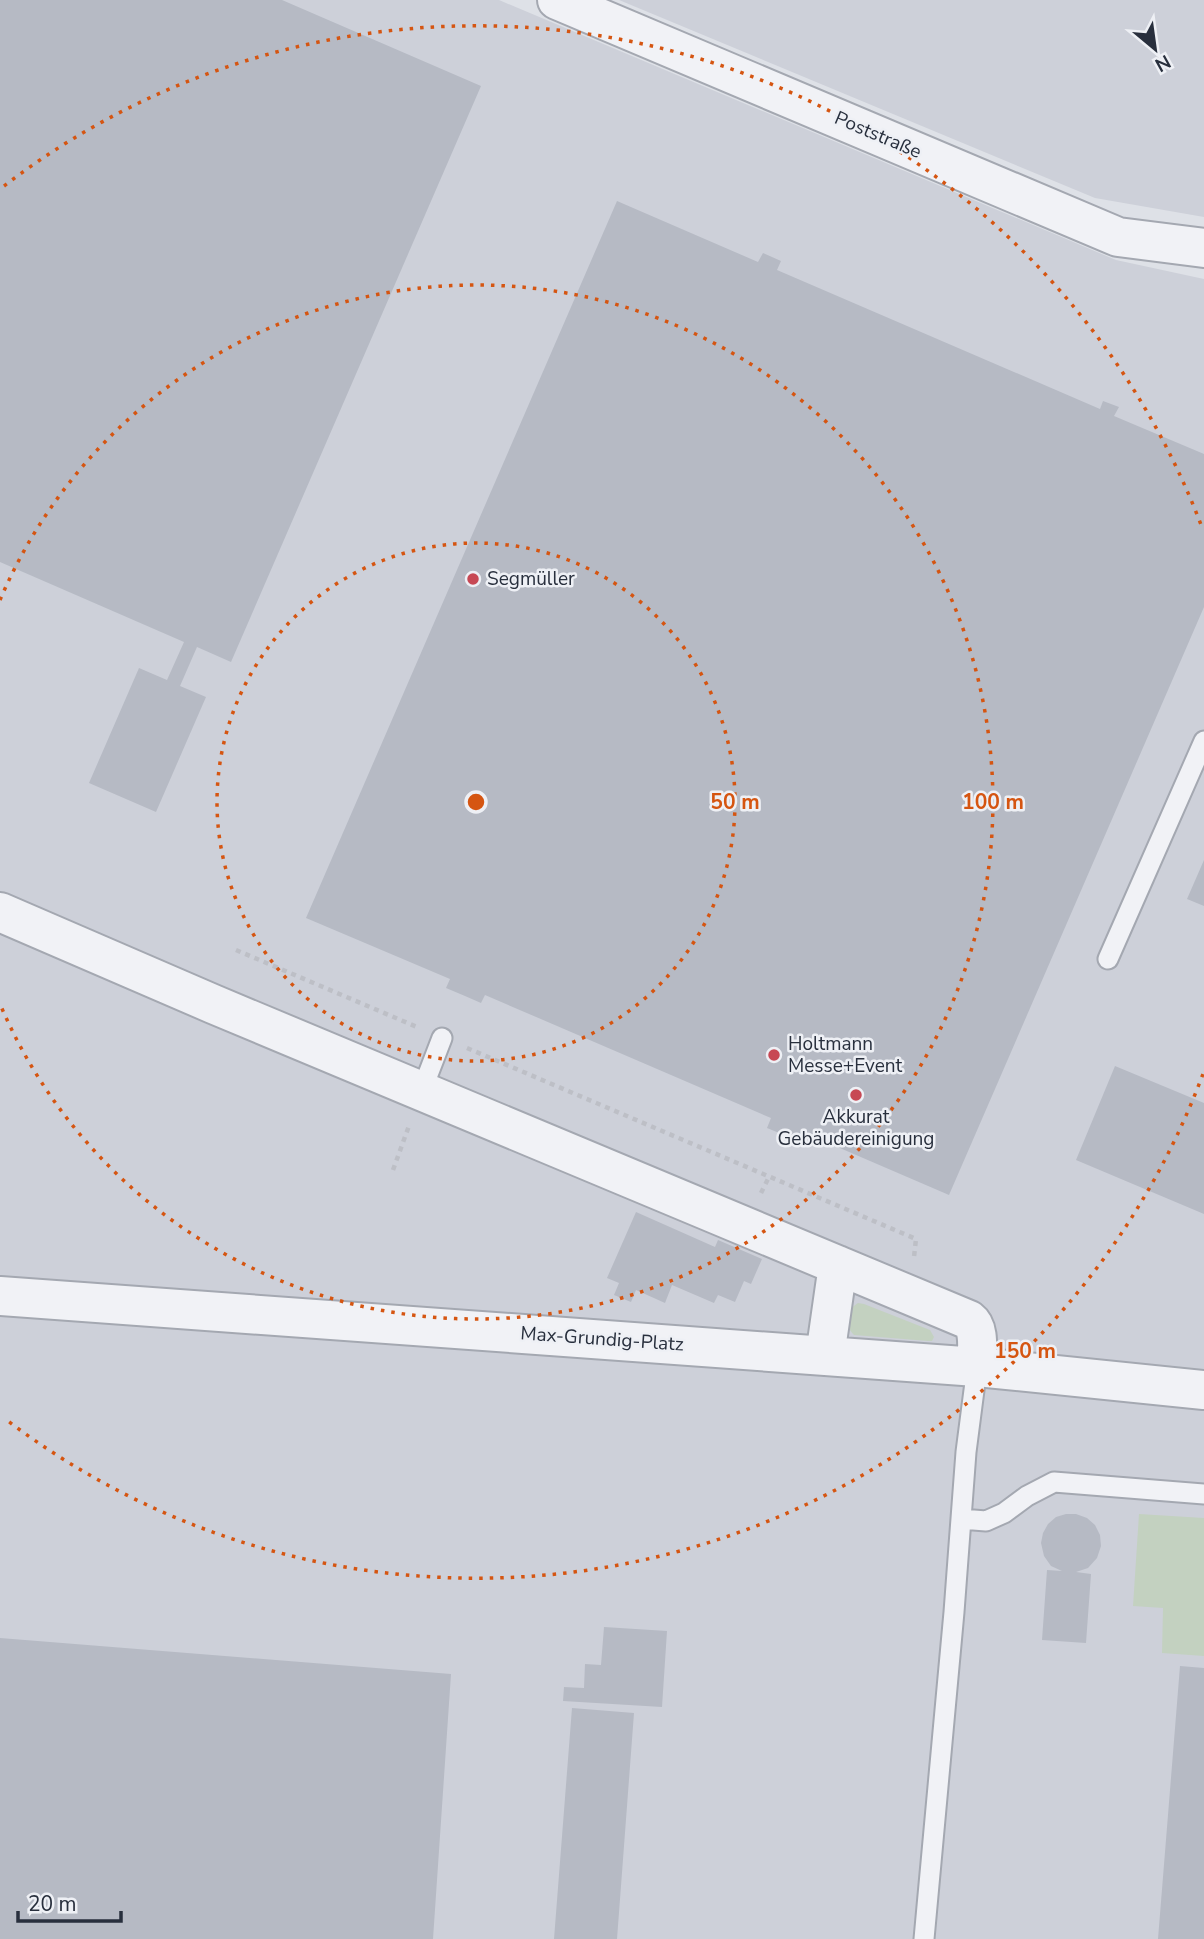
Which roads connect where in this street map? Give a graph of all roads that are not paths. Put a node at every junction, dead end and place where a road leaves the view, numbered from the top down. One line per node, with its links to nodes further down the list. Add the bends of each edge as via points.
1 (558, 0): 2 (street, Poststraße, via 1118,237)
2 (1204, 248)
3 (1204, 741): 5 (lane)
4 (0, 912): 7 (street)
5 (1108, 959)
6 (442, 1038): 7 (lane)
7 (422, 1090): 8 (street)
8 (838, 1265): 10 (street); 11 (street, via 969,1320 976,1331)
9 (0, 1296): 10 (street, Max-Grundig-Platz)
10 (825, 1356): 11 (street, Max-Grundig-Platz)
11 (977, 1367): 12 (street, Max-Grundig-Platz); 14 (lane)
12 (1204, 1390)
13 (1204, 1494): 14 (lane, via 1054,1482 986,1521)
14 (961, 1519): 15 (lane)
15 (924, 1939)

